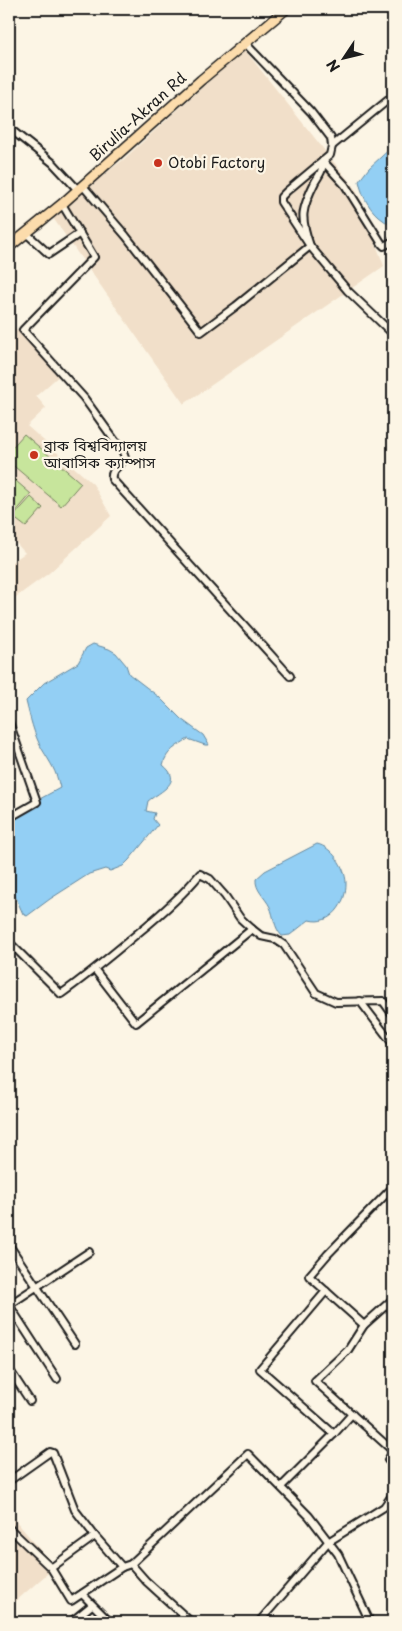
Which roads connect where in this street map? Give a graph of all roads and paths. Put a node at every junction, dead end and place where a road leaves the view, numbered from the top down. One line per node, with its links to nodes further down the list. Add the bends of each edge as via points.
1 (286, 9): 2 (highway, Birulia-Akran Rd)
2 (245, 43): 5 (street, via 311,112 331,138); 7 (highway, Birulia-Akran Rd)
3 (393, 96): 5 (street)
4 (9, 128): 7 (street)
5 (332, 146): 6 (street, via 330,155)
6 (323, 161): 11 (street, via 346,185 382,244); 12 (street, via 323,168 302,213); 12 (street, via 281,197)
7 (81, 188): 8 (highway, Birulia-Akran Rd); 12 (street, via 126,236 200,332)
8 (62, 204): 9 (highway, Birulia-Akran Rd); 10 (street)
9 (26, 233): 10 (street, via 49,254); 13 (highway, Birulia-Akran Rd)
10 (80, 233): 15 (street, via 94,257 23,330 84,398 123,452 125,458 113,470 112,479)
11 (393, 242)
12 (310, 246): 14 (street, via 348,291)
13 (9, 247)
14 (393, 334)
15 (290, 676)
16 (9, 722): 17 (street, via 37,802)
17 (9, 818)
18 (252, 929): 20 (street, via 136,1022); 20 (street, via 210,880 200,874 159,916); 21 (street, via 284,945 316,993 336,1002)
19 (9, 942): 20 (street, via 62,994)
20 (95, 970)
21 (360, 1001): 22 (street, via 383,1001); 23 (street)
22 (393, 1016)
23 (393, 1044)
24 (393, 1187): 28 (street, via 310,1276)
25 (9, 1245): 27 (street)
26 (89, 1252): 27 (street)
27 (37, 1286): 30 (street); 32 (street)
28 (326, 1291): 31 (street); 37 (street, via 260,1369)
29 (393, 1299): 31 (street)
30 (9, 1305): 34 (street)
31 (364, 1325): 36 (street, via 348,1350 315,1380)
32 (75, 1344)
33 (9, 1369): 35 (street)
34 (57, 1379)
35 (30, 1401)
36 (352, 1414): 37 (street); 38 (street)
37 (334, 1434): 41 (street)
38 (393, 1452): 39 (street, via 388,1460)
39 (393, 1465)
40 (9, 1481): 44 (street, via 53,1453 75,1510)
41 (281, 1487): 45 (street); 46 (street, via 248,1454)
42 (393, 1494): 45 (street, via 384,1507)
43 (9, 1528): 48 (street)
44 (95, 1536): 47 (street); 48 (street)
45 (328, 1542): 54 (street); 55 (street, via 338,1554)
46 (130, 1564): 47 (street); 53 (street)
47 (122, 1567): 49 (street)
48 (50, 1568): 49 (street, via 71,1601)
49 (82, 1594): 50 (street)
50 (92, 1605): 51 (street); 52 (street)
51 (71, 1622)
52 (110, 1622)
53 (191, 1622)
54 (258, 1622)
55 (370, 1622)

